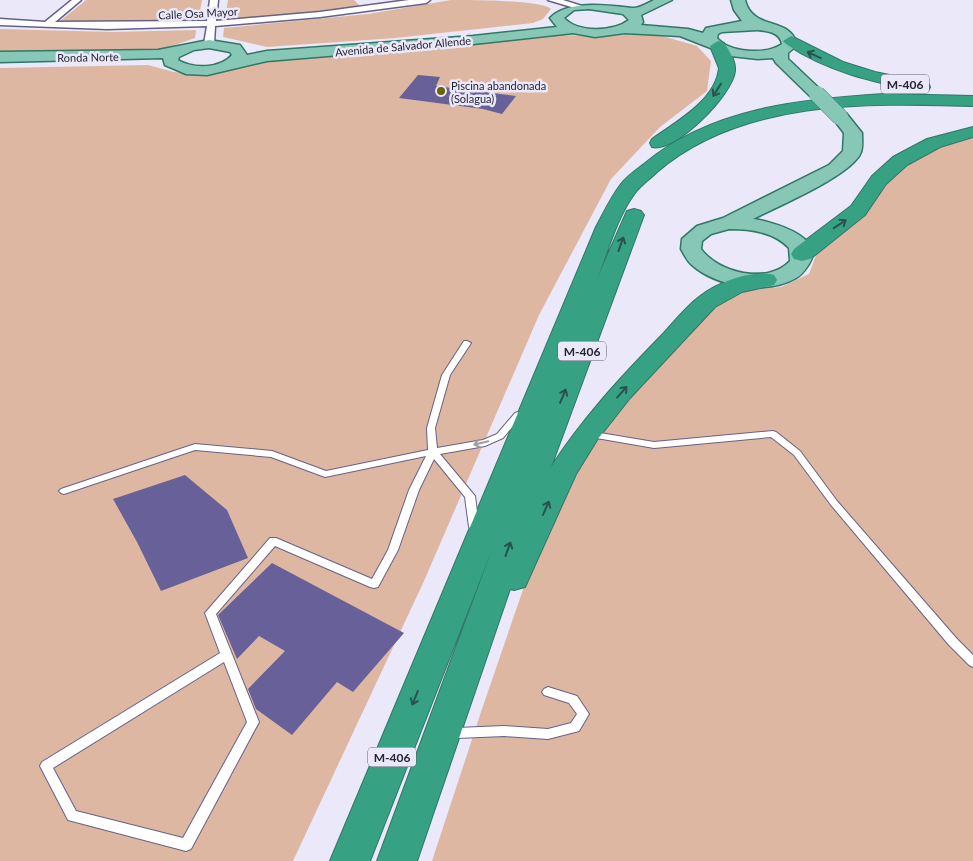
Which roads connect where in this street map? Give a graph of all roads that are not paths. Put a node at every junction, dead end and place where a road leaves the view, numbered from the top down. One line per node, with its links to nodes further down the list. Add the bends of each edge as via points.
1 (77, 0): 15 (street)
2 (214, 0): 14 (street)
3 (364, 0): 10 (street)
4 (426, 0): 10 (street, Calle Osa Mayor)
5 (552, 0): 11 (street); 11 (street)
6 (648, 0): 9 (main road)
7 (664, 0): 12 (main road)
8 (738, 0): 16 (main road, via 740,12 746,20)
9 (612, 6): 11 (main road); 12 (main road)
10 (373, 9): 14 (street, Calle Osa Mayor)
11 (567, 11): 17 (main road, via 565,26); 24 (main road, Avenida de Salvador Allende, via 543,26 469,36)
12 (635, 16): 18 (main road, via 633,26); 19 (main road)
13 (0, 22): 15 (street, Calle Osa Mayor)
14 (210, 25): 15 (street, Calle Osa Mayor); 20 (street)
15 (46, 26)
16 (763, 26): 19 (main road, via 743,24); 21 (main road, via 782,32)
17 (574, 29): 18 (main road, via 607,33); 24 (main road, Avenida de Salvador Allende, via 463,41)
18 (626, 29): 19 (main road)
19 (716, 39): 22 (main road); 38 (highway, one-way to 38, via 727,71 708,105 643,156 614,193 581,252)
20 (210, 44): 24 (main road, via 228,45); 25 (main road, via 191,46)
21 (786, 46): 22 (main road); 27 (main road, via 781,60); 28 (highway, M-406, one-way to 21, via 861,74)
22 (744, 53): 27 (main road)
23 (0, 57): 25 (main road, Ronda Norte, via 158,55)
24 (236, 57): 25 (main road, via 202,70)
25 (175, 58): 26 (main road, Ronda Norte)
26 (0, 63)
27 (791, 71): 32 (main road, bridge, via 853,133 852,152 836,169)
28 (973, 96)
29 (973, 101): 43 (highway, M-406, via 846,101 748,118 680,146 630,185 607,227)
30 (973, 107): 48 (highway, M-406, one-way to 30, via 557,410 623,236 642,197 681,159 707,144 757,125 852,108)
31 (973, 132): 35 (highway, one-way to 31, via 818,238 855,214 878,181 906,155 941,139)
32 (773, 199): 33 (main road); 34 (main road, via 770,215)
33 (728, 223): 34 (main road, via 764,227); 36 (main road, via 707,228 694,238 691,246 693,255 708,268 730,277)
34 (781, 233): 35 (main road, via 798,246)
35 (802, 254): 36 (main road, via 801,263 795,271)
36 (766, 280): 39 (highway, one-way to 36, via 621,392 707,302 735,286)
37 (468, 343): 40 (lane, via 446,375 431,428)
38 (518, 415): 40 (lane, one-way to 40, via 500,436 485,443); 42 (highway)
39 (587, 434): 45 (lane, via 654,445 773,434 797,452 834,503); 47 (highway, one-way to 39, via 509,590 562,473)
40 (433, 452): 41 (lane, via 325,474 272,454 195,447); 42 (lane, via 470,496); 44 (lane, via 414,490 393,550 374,584 273,541 210,613)
41 (64, 491)
42 (474, 527): 43 (highway, via 447,597)
43 (434, 652): 49 (highway, M-406, one-way to 49)
44 (226, 654): 44 (lane, via 252,722 186,845 72,816 46,766)
45 (973, 662)
46 (548, 692): 47 (lane, via 573,699 583,714 575,727 548,734 504,730)
47 (457, 733): 48 (highway)
48 (400, 851)
49 (350, 861)

